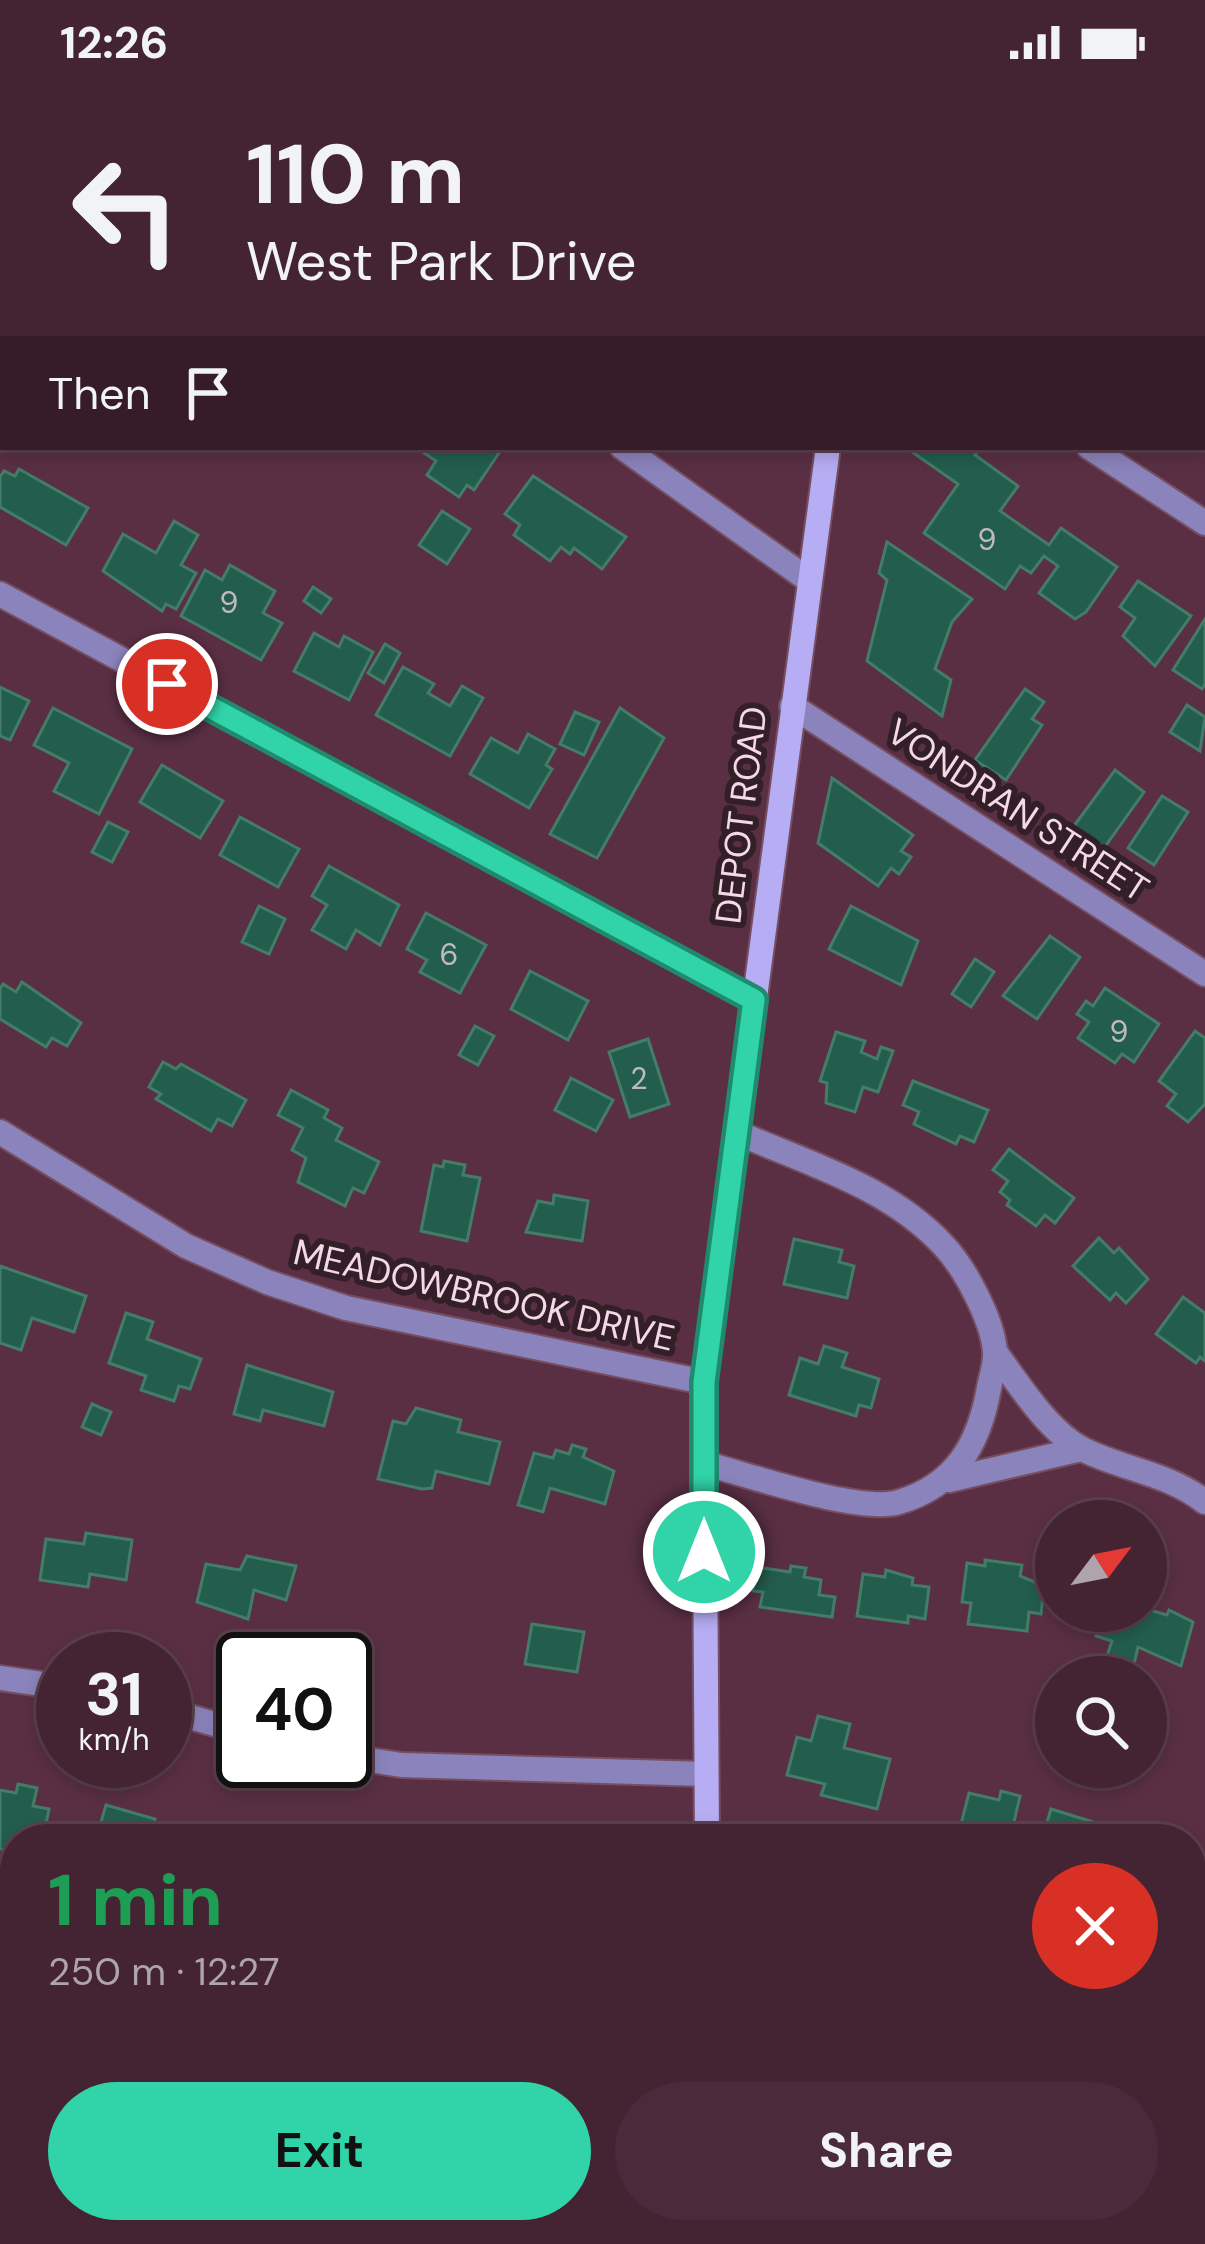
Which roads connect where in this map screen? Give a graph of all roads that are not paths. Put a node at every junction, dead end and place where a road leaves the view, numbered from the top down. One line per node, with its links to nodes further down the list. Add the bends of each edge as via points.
1 (626, 450): 5 (street)
2 (828, 450): 5 (street, DEPOT ROAD)
3 (1094, 450): 4 (street)
4 (1205, 523)
5 (809, 581): 7 (street, DEPOT ROAD)
6 (0, 594): 9 (street)
7 (792, 706): 8 (street, VONDRAN STREET); 9 (street, DEPOT ROAD)
8 (1205, 974)
9 (754, 1000): 11 (street, DEPOT ROAD)
10 (0, 1132): 13 (street, MEADOWBROOK DRIVE, via 186,1246 267,1282 346,1308)
11 (738, 1133): 12 (street, via 893,1200 946,1248); 13 (street, DEPOT ROAD)
12 (995, 1352): 14 (street); 16 (street, via 968,1457)
13 (704, 1382): 15 (street, DEPOT ROAD)
14 (1081, 1449): 16 (street); 17 (street, via 1183,1485)
15 (703, 1463): 16 (street, via 829,1497 895,1504); 21 (street, DEPOT ROAD)
16 (943, 1482)
17 (1205, 1502)
18 (0, 1678): 19 (street)
19 (36, 1683)
20 (372, 1760): 21 (street)
21 (705, 1774): 22 (street, DEPOT ROAD)
22 (706, 1824)

